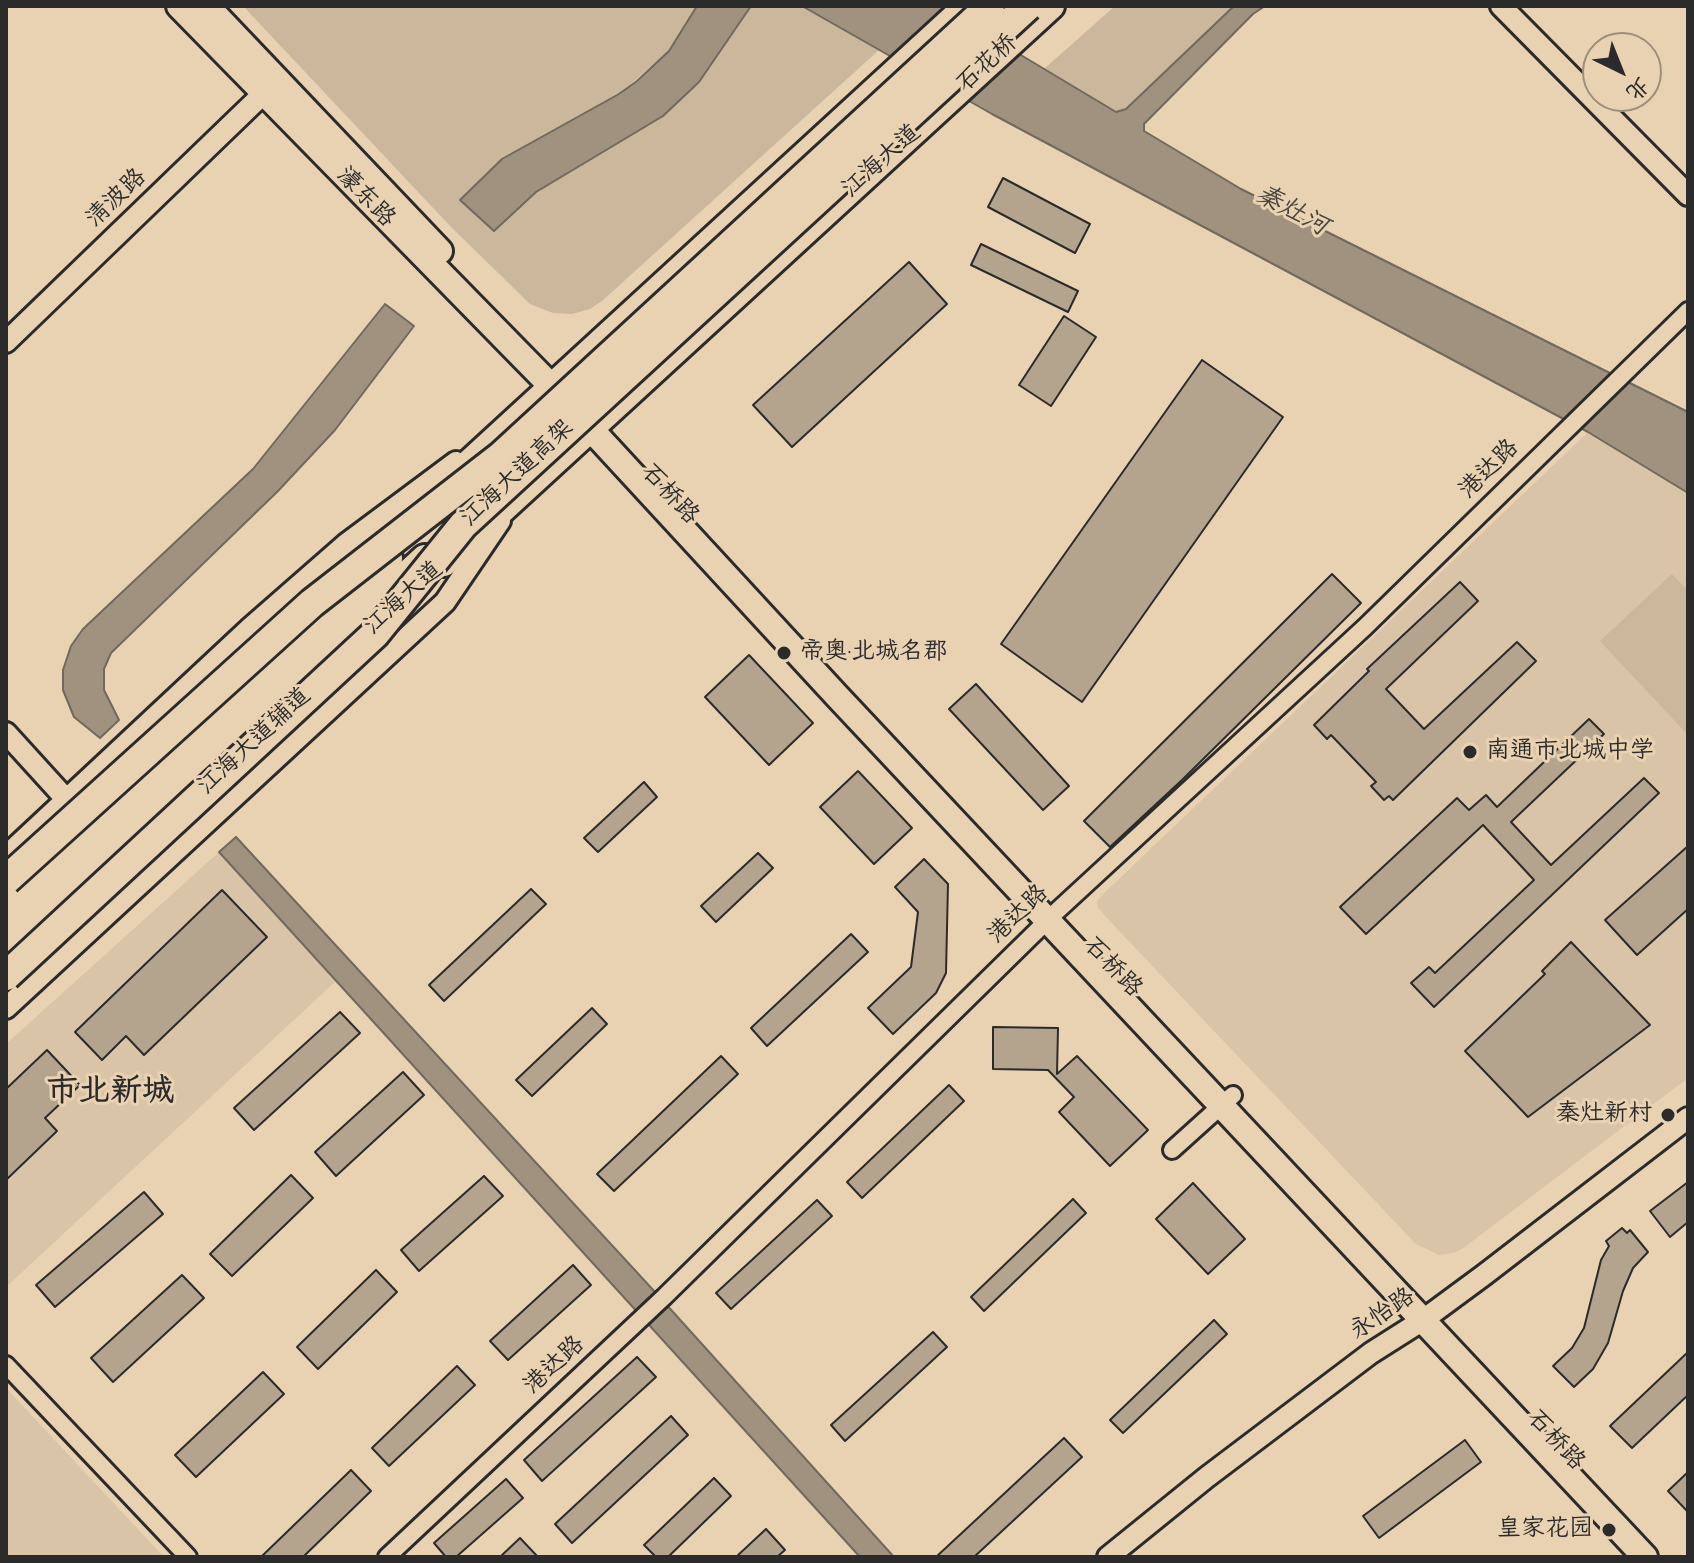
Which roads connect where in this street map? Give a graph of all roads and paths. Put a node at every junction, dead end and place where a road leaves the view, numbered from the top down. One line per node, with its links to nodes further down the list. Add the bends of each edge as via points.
1 (179, 6): 7 (main road, 濠东路)
2 (207, 6): 12 (main road, 濠东路)
3 (967, 6): 12 (main road)
4 (990, 6): 15 (highway, 江海大道高架, bridge)
5 (1501, 6): 9 (street)
6 (1037, 12): 8 (main road, 石花桥); 17 (highway, 江海大道高架, bridge)
7 (263, 94): 11 (street, 清波路); 12 (main road, 濠东路)
8 (943, 106): 14 (main road, 江海大道)
9 (1688, 195)
10 (1688, 311): 24 (street, 港达路, via 1365,627)
11 (6, 342)
12 (557, 383): 13 (main road); 14 (main road, 石桥路)
13 (521, 416): 19 (street, via 346,544); 22 (main road)
14 (595, 425): 16 (main road, 江海大道); 24 (main road, 石桥路)
15 (501, 456): 21 (highway, bridge, via 312,603); 23 (highway, 江海大道高架, bridge)
16 (518, 495): 26 (main road, 江海大道); 28 (street, 江海大道辅道, via 445,602)
17 (463, 525): 25 (highway, 江海大道高架, bridge); 27 (highway, bridge, via 375,634)
18 (6, 733): 19 (street)
19 (66, 799): 20 (street)
20 (6, 856)
21 (6, 880)
22 (6, 888)
23 (6, 907)
24 (1053, 915): 29 (main road, 石桥路); 35 (street, 港达路, via 664,1297)
25 (6, 942)
26 (6, 961)
27 (6, 976)
28 (6, 1008)
29 (1227, 1100): 31 (street); 32 (main road, 石桥路)
30 (1688, 1118): 32 (street, 永怡路)
31 (1172, 1150)
32 (1428, 1316): 36 (street, 永怡路, via 1358,1362); 37 (main road, 石桥路); 38 (main road, 石桥路)
33 (6, 1365): 34 (street)
34 (188, 1557)
35 (387, 1557)
36 (1108, 1557)
37 (1645, 1557)
38 (1663, 1557)

